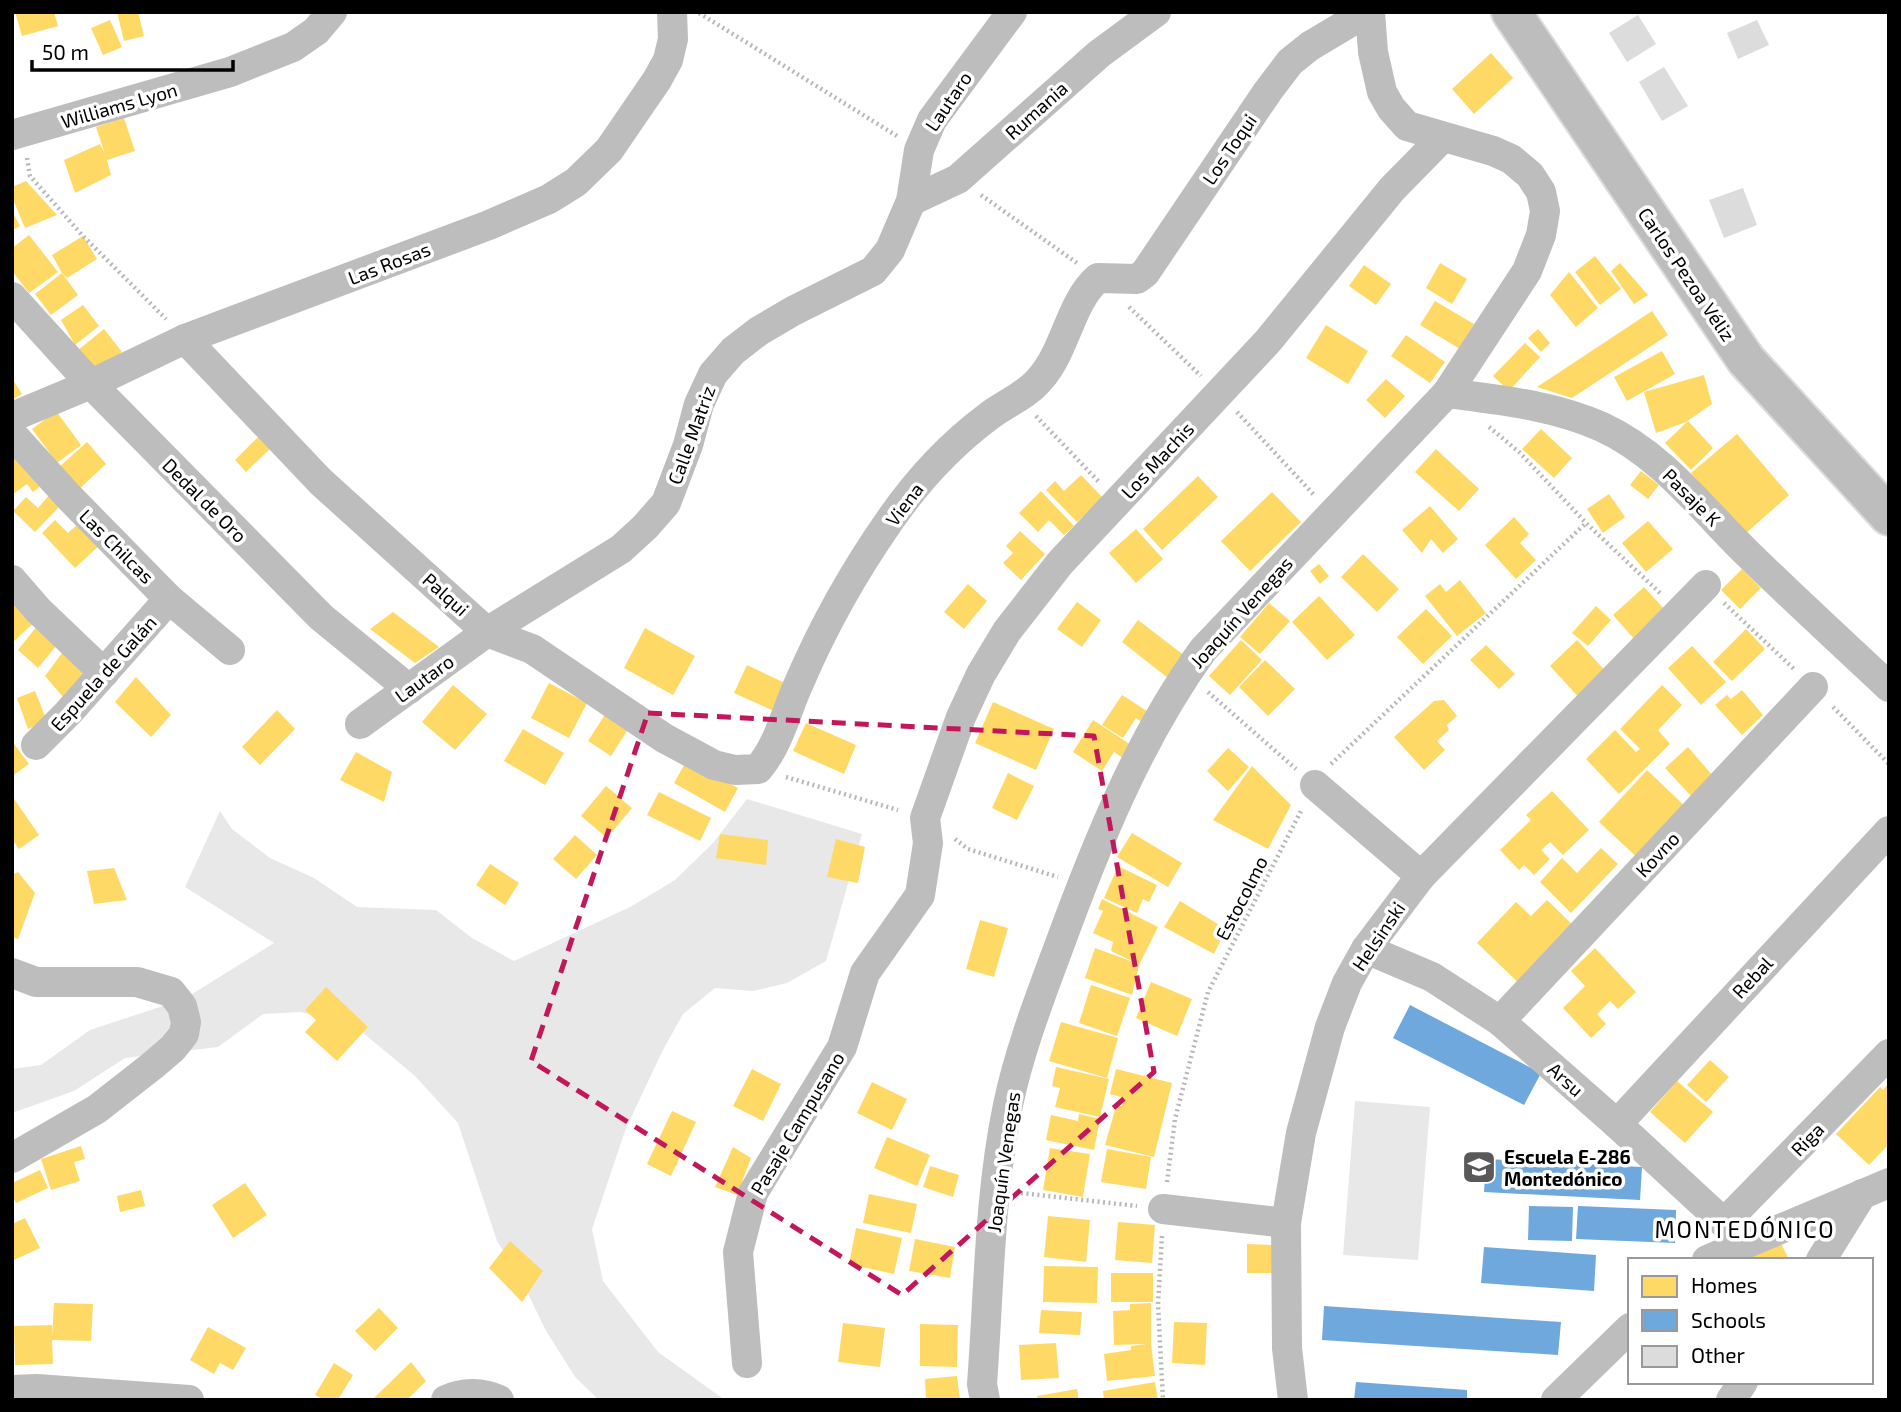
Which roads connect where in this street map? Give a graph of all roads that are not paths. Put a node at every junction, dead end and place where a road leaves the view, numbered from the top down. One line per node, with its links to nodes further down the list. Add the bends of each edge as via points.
1 (332, 12): 7 (street, Williams Lyon, via 316,32 293,47 230,72)
2 (672, 12): 12 (street, Las Rosas, via 673,39 657,80 609,150 576,182 489,225)
3 (1012, 12): 9 (street, Lautaro, via 932,120 919,150)
4 (1156, 12): 9 (street, Rumania, via 1100,54 958,179)
5 (1368, 12): 8 (street, Joaquín Venegas, via 1382,92 1391,108 1407,125); 10 (street, Los Toqui, via 1290,62 1145,272 1137,279)
6 (1511, 12): 17 (main road, Carlos Pezoa Véliz, via 1746,360)
7 (18, 134)
8 (1443, 137): 14 (street, Joaquín Venegas, via 1511,159 1530,175 1541,192 1545,211 1527,271); 31 (street, Los Machis, via 1392,189 1268,341 1060,563 1007,631 961,717)
9 (911, 201): 21 (street, Calle Matriz, via 890,250 873,271 759,331 713,374 666,503 645,527 621,550)
10 (1098, 278): 29 (street, Viena, via 1084,294 1058,354 1040,379 964,436 931,468 890,520 839,604 799,681 768,758)
11 (12, 297): 13 (street, Dedal de Oro)
12 (185, 339): 13 (street, Las Rosas); 21 (street, Palqui, via 321,482)
13 (91, 384): 15 (street, Las Rosas); 26 (street, Dedal de Oro, via 321,617)
14 (1447, 393): 25 (street, Pasaje K, via 1562,412 1604,428 1638,448); 54 (street, Joaquín Venegas, via 1203,650 1136,760 1077,897 1032,1019 1008,1104 996,1191 982,1384)
15 (12, 417)
16 (12, 434): 20 (street, Las Chilcas)
17 (1889, 516)
18 (12, 580): 23 (street)
19 (1706, 585): 33 (street, Helsinski)
20 (169, 599): 22 (street, Las Chilcas); 23 (street, Espuela de Galán)
21 (487, 632): 26 (street, Lautaro); 29 (street, Palqui, via 532,649 664,738 714,765)
22 (229, 650)
23 (104, 673): 28 (street, Espuela de Galán)
24 (1813, 687): 36 (street, Kovno)
25 (1889, 687)
26 (409, 690): 27 (street, Lautaro)
27 (360, 724)
28 (36, 745)
29 (758, 769)
30 (1315, 785): 33 (street)
31 (925, 818): 47 (street, Pasaje Campusano, via 928,843 920,895 865,973 842,1047 753,1193 738,1252)
32 (1889, 831): 38 (street, Rebal)
33 (1420, 876): 34 (street, Helsinski)
34 (1366, 949): 36 (street, Arsu, via 1432,977); 42 (street, Helsinski, via 1330,1027 1301,1133)
35 (12, 973): 39 (street, via 36,982 137,982 171,992 182,1006 186,1022 184,1034 173,1048 97,1109)
36 (1500, 1021): 38 (street, Arsu)
37 (1889, 1054): 43 (street, Riga)
38 (1617, 1124): 43 (street, Arsu)
39 (12, 1158)
40 (1876, 1189): 43 (street); 45 (street)
41 (1163, 1209): 42 (street)
42 (1286, 1223): 55 (street, Helsinski, via 1287,1348)
43 (1733, 1233): 44 (street)
44 (1709, 1258)
45 (1823, 1258)
46 (1628, 1330): 56 (street)
47 (747, 1363)
48 (1742, 1384): 57 (street)
49 (12, 1390): 50 (street)
50 (147, 1398): 52 (street)
51 (496, 1398): 53 (street, via 457,1394)
52 (189, 1400)
53 (446, 1400)
54 (985, 1400)
55 (1293, 1400)
56 (1556, 1400)
57 (1731, 1400)

